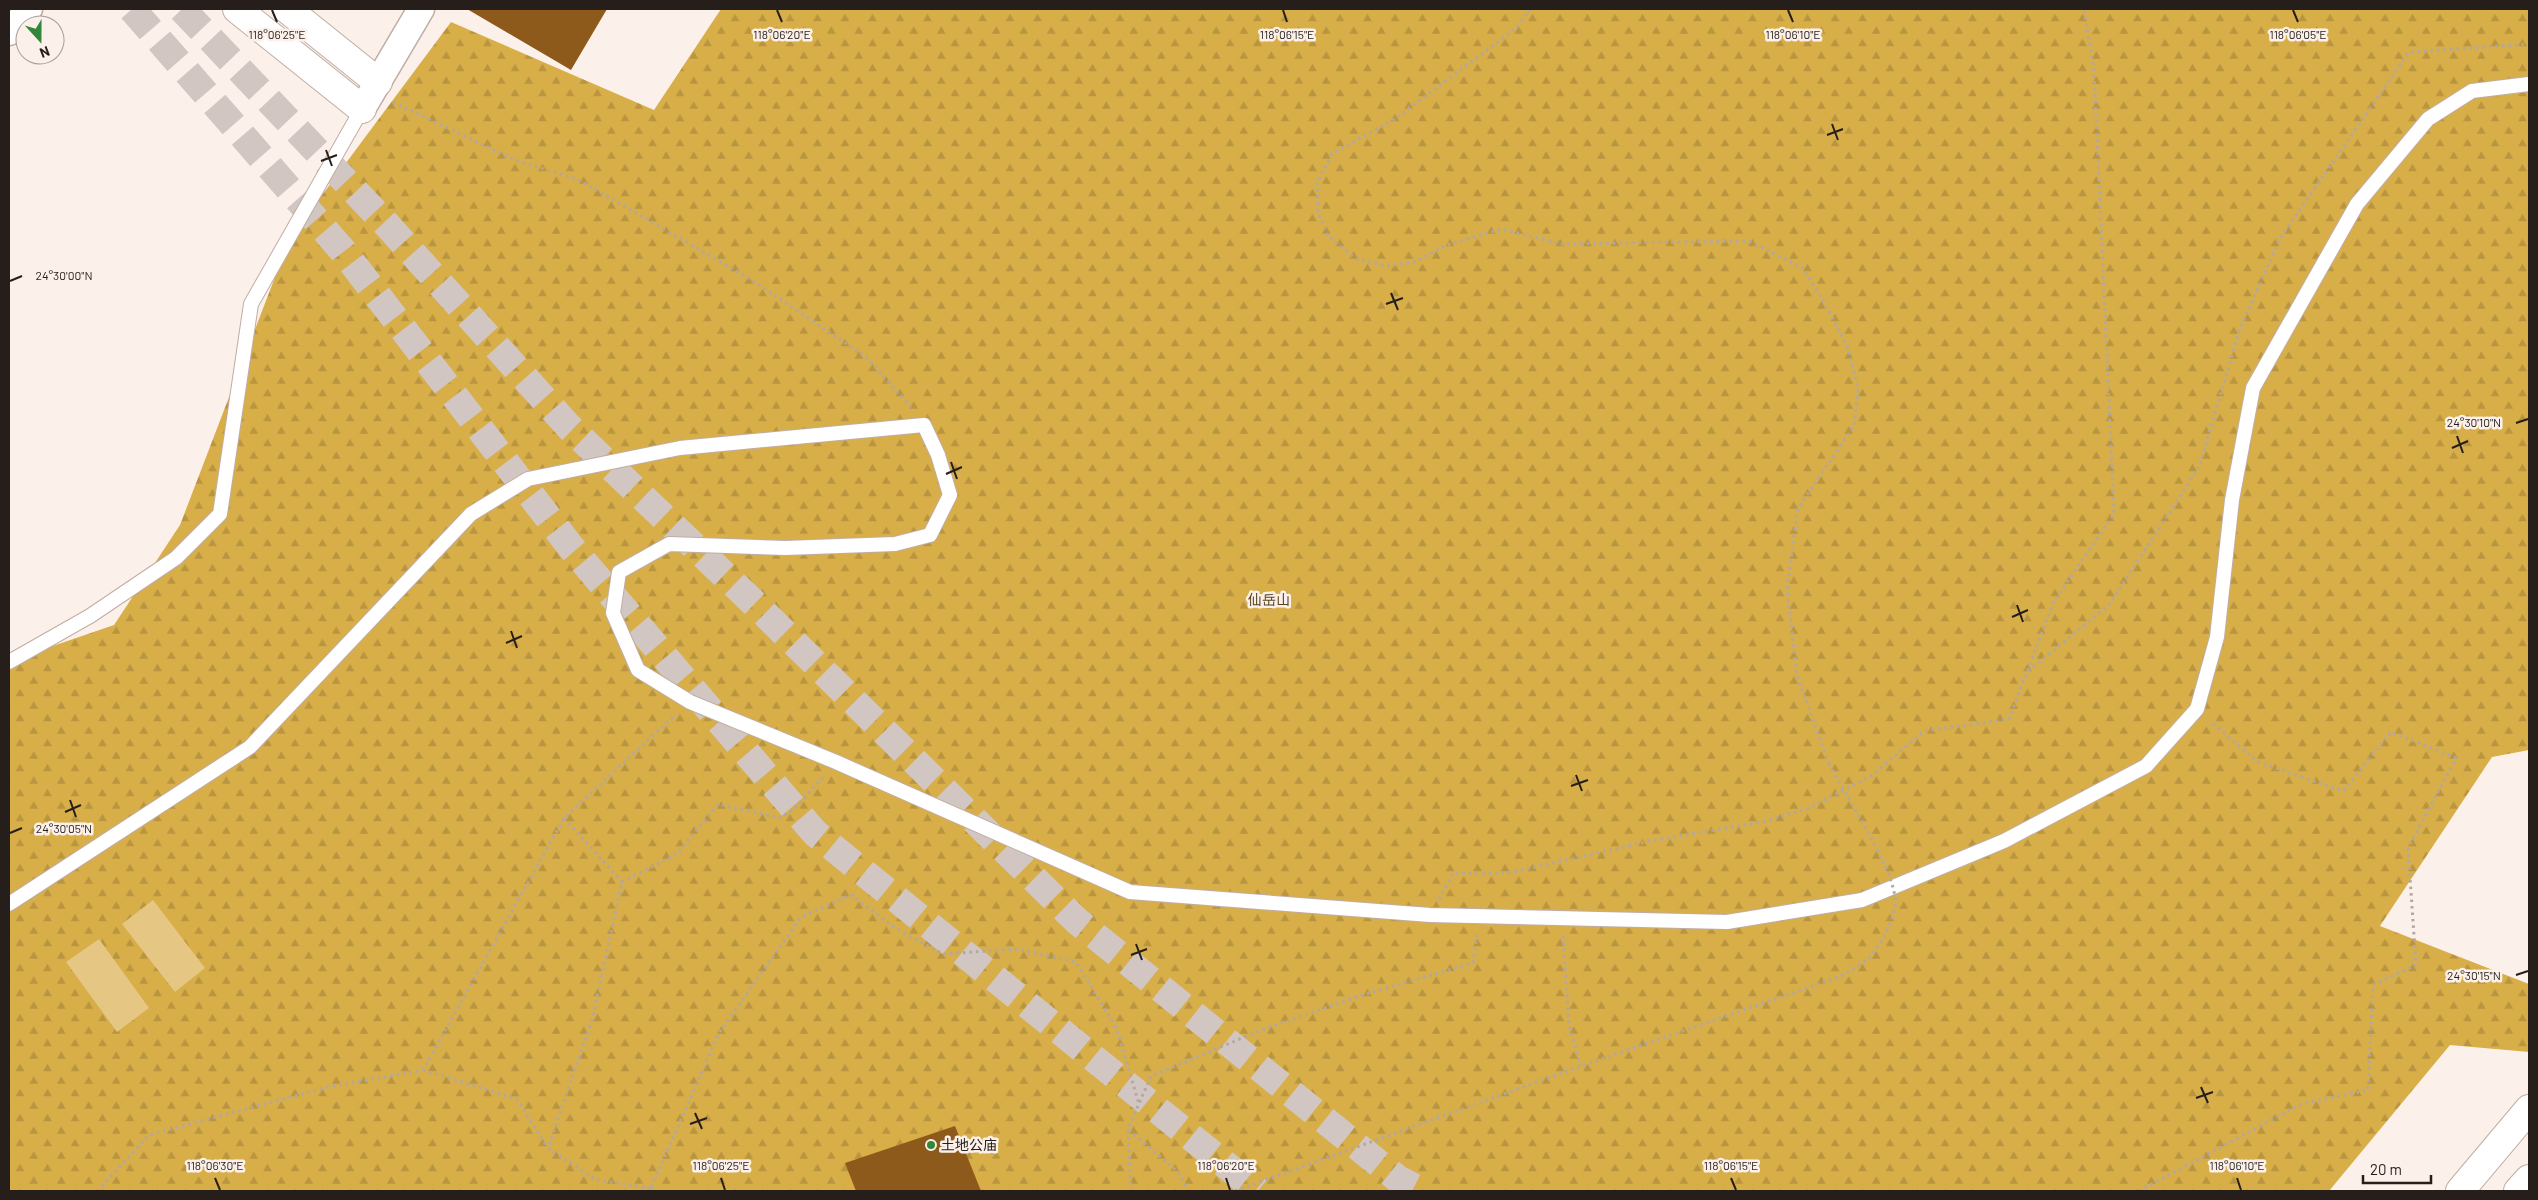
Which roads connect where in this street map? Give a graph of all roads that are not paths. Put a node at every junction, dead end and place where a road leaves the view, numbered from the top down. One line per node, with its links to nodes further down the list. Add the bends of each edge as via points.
1 (29, 9): 5 (street)
2 (237, 9): 7 (street)
3 (287, 9): 7 (street)
4 (422, 9): 7 (street)
5 (9, 32)
6 (2529, 84): 9 (lane, via 2472,91 2428,118 2357,204 2253,388 2232,500 2218,637 2197,709 2146,766 2004,841 1862,900 1727,922 1430,915 1130,892 836,762 690,702 638,670 612,613 619,572 669,544 785,548 895,544 930,536 950,495 938,454 924,425 680,448 528,480 471,514 250,747)
7 (371, 95): 8 (lane, via 251,304 220,514 176,558 90,616)
8 (9, 662)
9 (9, 904)
10 (2529, 1109): 12 (street)
11 (2529, 1179): 13 (street)
12 (2460, 1191)
13 (2518, 1191)

